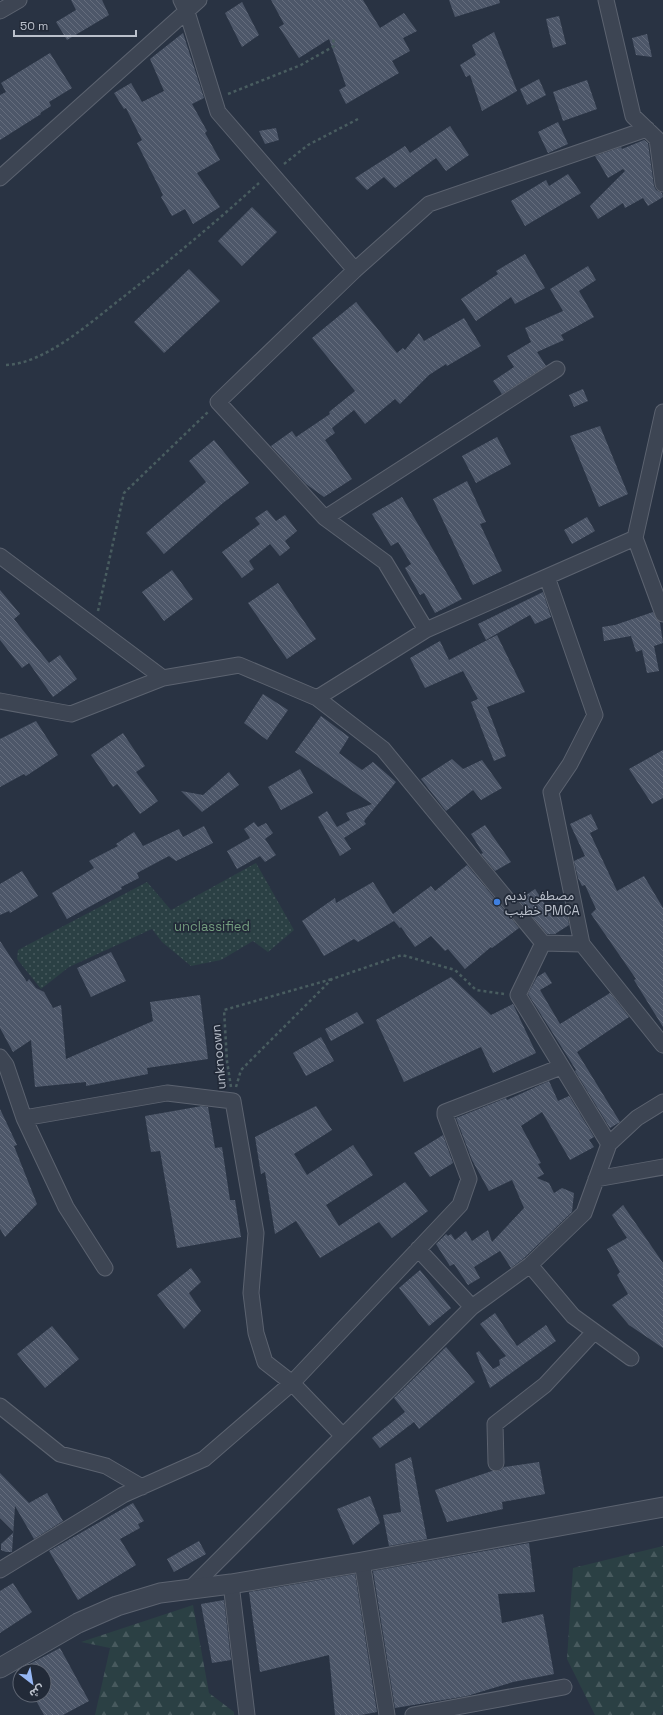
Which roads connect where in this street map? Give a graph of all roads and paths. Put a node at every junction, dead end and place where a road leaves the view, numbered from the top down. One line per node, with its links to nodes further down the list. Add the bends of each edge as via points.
1 (19, 0): 5 (street)
2 (199, 0): 4 (street)
3 (606, 0): 9 (street, via 633,116)
4 (184, 6): 7 (street); 11 (street)
5 (0, 11)
6 (333, 37): 7 (path, via 334,46 301,65)
7 (214, 99): 10 (street, via 218,112)
8 (358, 118): 10 (path, via 308,145)
9 (646, 129): 12 (street, via 657,139); 13 (street, via 429,204)
10 (271, 173): 13 (street); 14 (path, via 187,248 59,346 17,365)
11 (0, 178)
12 (663, 184)
13 (355, 270): 16 (street)
14 (6, 365)
15 (557, 369): 18 (street)
16 (218, 402): 18 (street); 23 (path, via 124,493)
17 (663, 412): 19 (street)
18 (325, 518): 24 (street, via 385,562)
19 (635, 538): 21 (street); 22 (street)
20 (0, 556): 23 (street)
21 (546, 577): 24 (street); 29 (street, via 595,715 570,764 551,792)
22 (663, 614)
23 (95, 625): 25 (street)
24 (426, 630): 26 (street)
25 (163, 678): 26 (street, via 239,665); 27 (street, via 72,714)
26 (317, 698): 28 (street, via 383,749)
27 (0, 702)
28 (543, 943): 29 (street); 31 (street)
29 (582, 944): 32 (street)
30 (332, 979): 31 (path, unknoown, via 402,955 455,970 476,990); 35 (path, unknoown, via 241,1070); 35 (path, unknoown, via 224,1010 227,1061)
31 (518, 995): 34 (street)
32 (663, 1045)
33 (0, 1057): 37 (street, via 6,1066)
34 (562, 1067): 38 (street); 41 (street, via 445,1112 469,1179 460,1205)
35 (233, 1101): 37 (street, via 167,1093); 47 (street, via 256,1233 251,1293 256,1333 265,1362)
36 (663, 1102): 38 (street, via 637,1118)
37 (24, 1118): 43 (street, via 66,1207)
38 (609, 1144): 40 (street)
39 (663, 1167): 40 (street)
40 (596, 1179): 42 (street, via 584,1213)
41 (418, 1249): 44 (street); 47 (street)
42 (530, 1265): 44 (street); 45 (street, via 573,1316)
43 (105, 1268)
44 (472, 1307): 49 (street)
45 (594, 1332): 46 (street); 50 (street, via 545,1385 495,1424)
46 (631, 1358)
47 (292, 1383): 49 (street); 51 (street, via 204,1459)
48 (0, 1406): 51 (street, via 60,1454 106,1466)
49 (343, 1436): 56 (street)
50 (496, 1463)
51 (142, 1487): 54 (street, via 123,1495)
52 (663, 1507): 53 (street)
53 (362, 1562): 55 (street); 60 (street)
54 (0, 1570)
55 (231, 1584): 56 (street); 59 (street)
56 (190, 1589): 57 (street, via 117,1606 78,1623)
57 (0, 1668)
58 (564, 1687): 61 (street)
59 (248, 1715)
60 (387, 1715)
61 (413, 1715)

